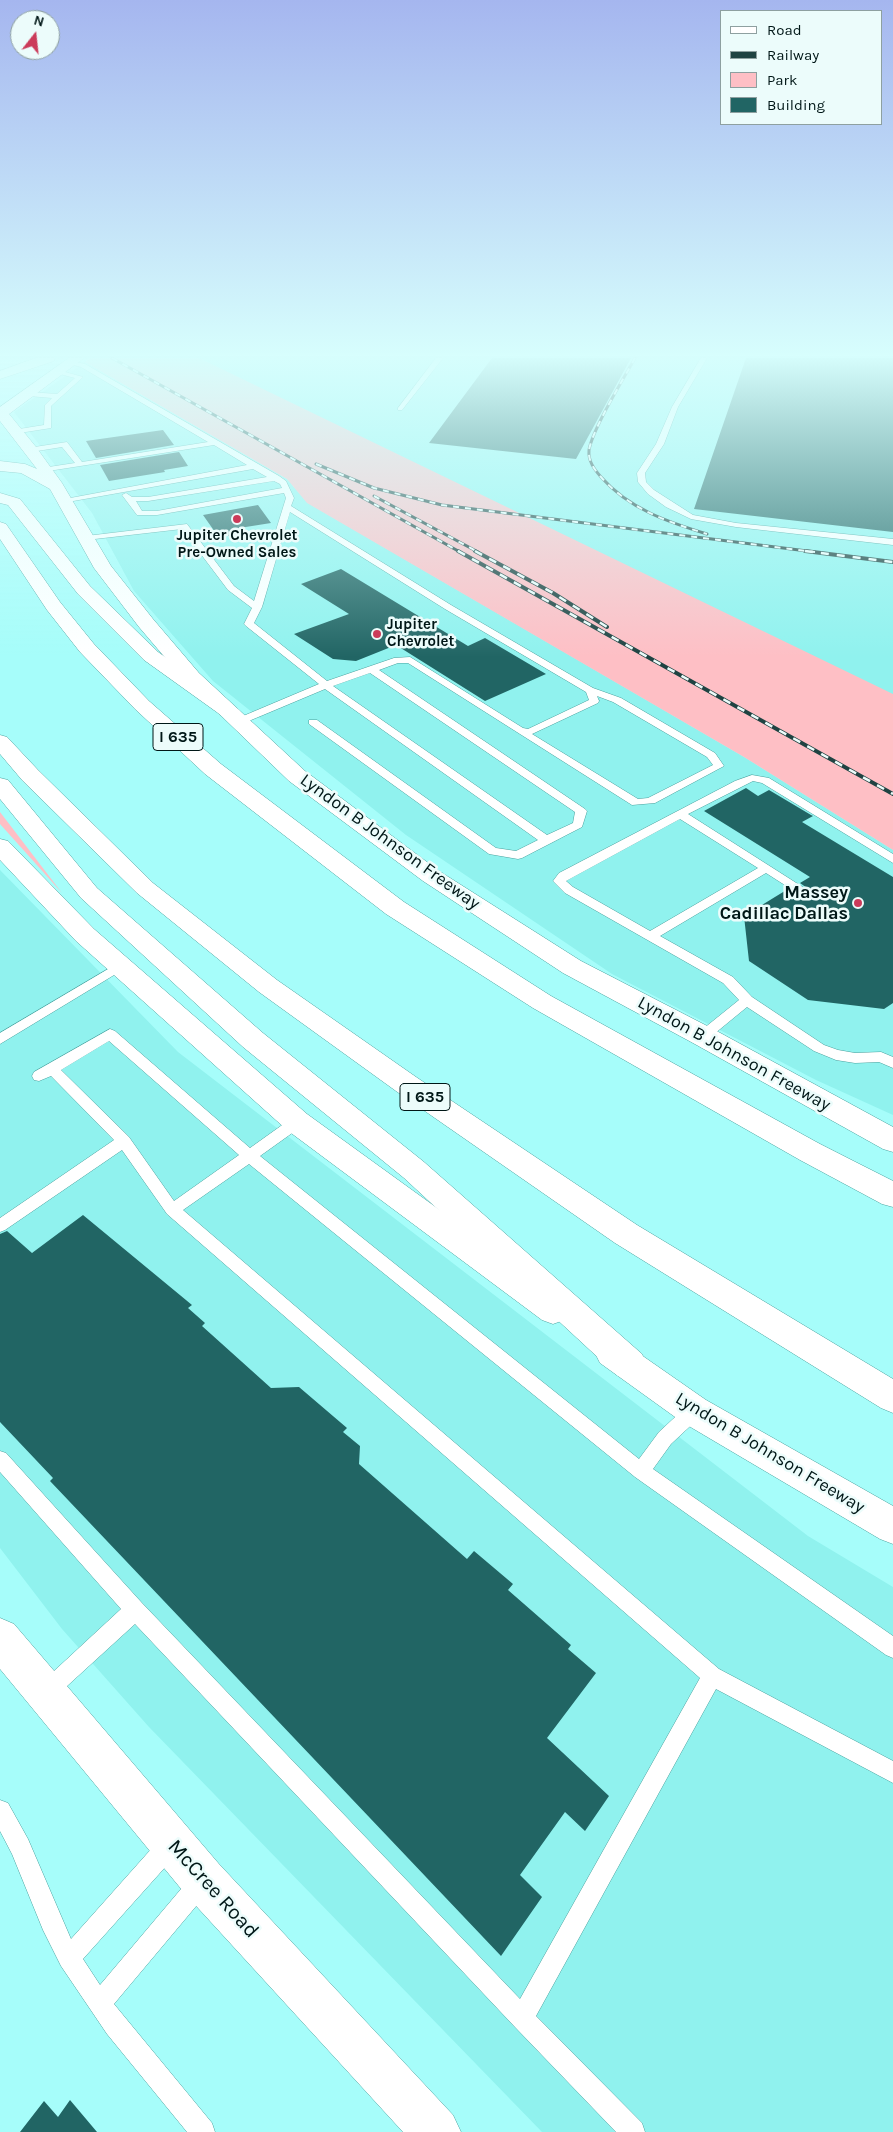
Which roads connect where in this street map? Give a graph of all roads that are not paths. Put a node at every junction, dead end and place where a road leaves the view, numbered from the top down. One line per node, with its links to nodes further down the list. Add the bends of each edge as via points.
1 (36, 457): 10 (main road, Lyndon B Johnson Freeway)
2 (75, 457): 6 (lane)
3 (122, 457): 6 (lane)
4 (240, 457): 8 (lane)
5 (651, 457): 18 (lane, via 641,473 642,482 669,506 692,517 736,525)
6 (80, 464): 10 (lane)
7 (0, 466): 10 (main road, via 25,469)
8 (255, 466): 9 (lane); 11 (lane)
9 (276, 478): 12 (lane); 14 (lane, via 148,500)
10 (55, 486): 11 (lane); 17 (main road, Lyndon B Johnson Freeway)
11 (122, 490): 14 (lane)
12 (286, 490): 14 (lane, via 157,513 140,514); 15 (lane, via 290,498)
13 (0, 498): 23 (main road, via 14,502 84,590 151,656)
14 (130, 500)
15 (287, 507): 19 (lane); 22 (lane)
16 (0, 527): 46 (main road, I 635, via 53,606 87,648 142,705 213,769 395,908 542,1002 760,1125)
17 (86, 538): 19 (lane, via 184,526 231,588); 23 (main road, Lyndon B Johnson Freeway, via 103,568 146,623 192,676)
18 (893, 542)
19 (256, 607): 21 (lane, via 249,624)
20 (371, 669): 21 (lane); 25 (lane, via 397,660 410,660); 29 (lane, via 581,811 578,825)
21 (326, 685): 23 (lane); 29 (lane)
22 (590, 690): 25 (lane, via 594,701 529,732); 25 (lane, via 616,700 703,750 719,766 652,801 636,803)
23 (236, 718): 37 (main road, Lyndon B Johnson Freeway, via 297,776 431,876 572,968)
24 (313, 722): 29 (lane, via 493,851 518,855)
25 (520, 731)
26 (0, 741): 50 (main road, I 635, via 144,888 268,986 626,1234)
27 (0, 785): 49 (main road, via 89,893 253,1040 414,1170)
28 (680, 814): 31 (lane, via 739,783 752,778 765,780); 32 (lane); 34 (lane, via 559,881 569,890)
29 (546, 840)
30 (0, 846): 35 (main road, Lyndon B Johnson Freeway, via 85,935)
31 (893, 859)
32 (766, 868): 33 (lane); 34 (lane)
33 (806, 893)
34 (650, 936): 36 (lane, via 728,980)
35 (120, 966): 38 (lane); 42 (main road, Lyndon B Johnson Freeway)
36 (747, 1000): 37 (lane); 39 (lane, via 819,1048 836,1055 881,1057)
37 (703, 1036): 44 (main road, Lyndon B Johnson Freeway)
38 (0, 1039)
39 (892, 1061)
40 (52, 1069): 41 (lane); 43 (lane); 45 (lane, via 110,1034)
41 (39, 1076)
42 (296, 1122): 45 (lane); 49 (main road, Lyndon B Johnson Freeway)
43 (124, 1141): 47 (lane); 48 (lane)
44 (893, 1141)
45 (248, 1155): 47 (lane); 53 (lane)
46 (893, 1195)
47 (172, 1210): 58 (lane)
48 (0, 1226)
49 (630, 1366): 51 (main road, Lyndon B Johnson Freeway)
50 (893, 1397)
51 (694, 1411): 53 (lane, via 665,1438); 54 (main road, Lyndon B Johnson Freeway)
52 (0, 1460): 55 (lane)
53 (641, 1471): 57 (lane)
54 (893, 1526)
55 (135, 1610): 59 (lane); 66 (lane)
56 (0, 1638): 59 (main road, McCree Road)
57 (893, 1648)
58 (712, 1676): 60 (lane); 66 (lane)
59 (45, 1693): 62 (main road, McCree Road)
60 (893, 1772)
61 (0, 1811): 64 (lane, via 21,1846 52,1927)
62 (172, 1843): 63 (main road, McCree Road); 64 (lane)
63 (203, 1880): 65 (lane); 68 (main road, McCree Road)
64 (69, 1958): 65 (lane)
65 (99, 2004): 67 (lane)
66 (522, 2018): 69 (lane)
67 (203, 2132)
68 (436, 2132)
69 (633, 2132)

